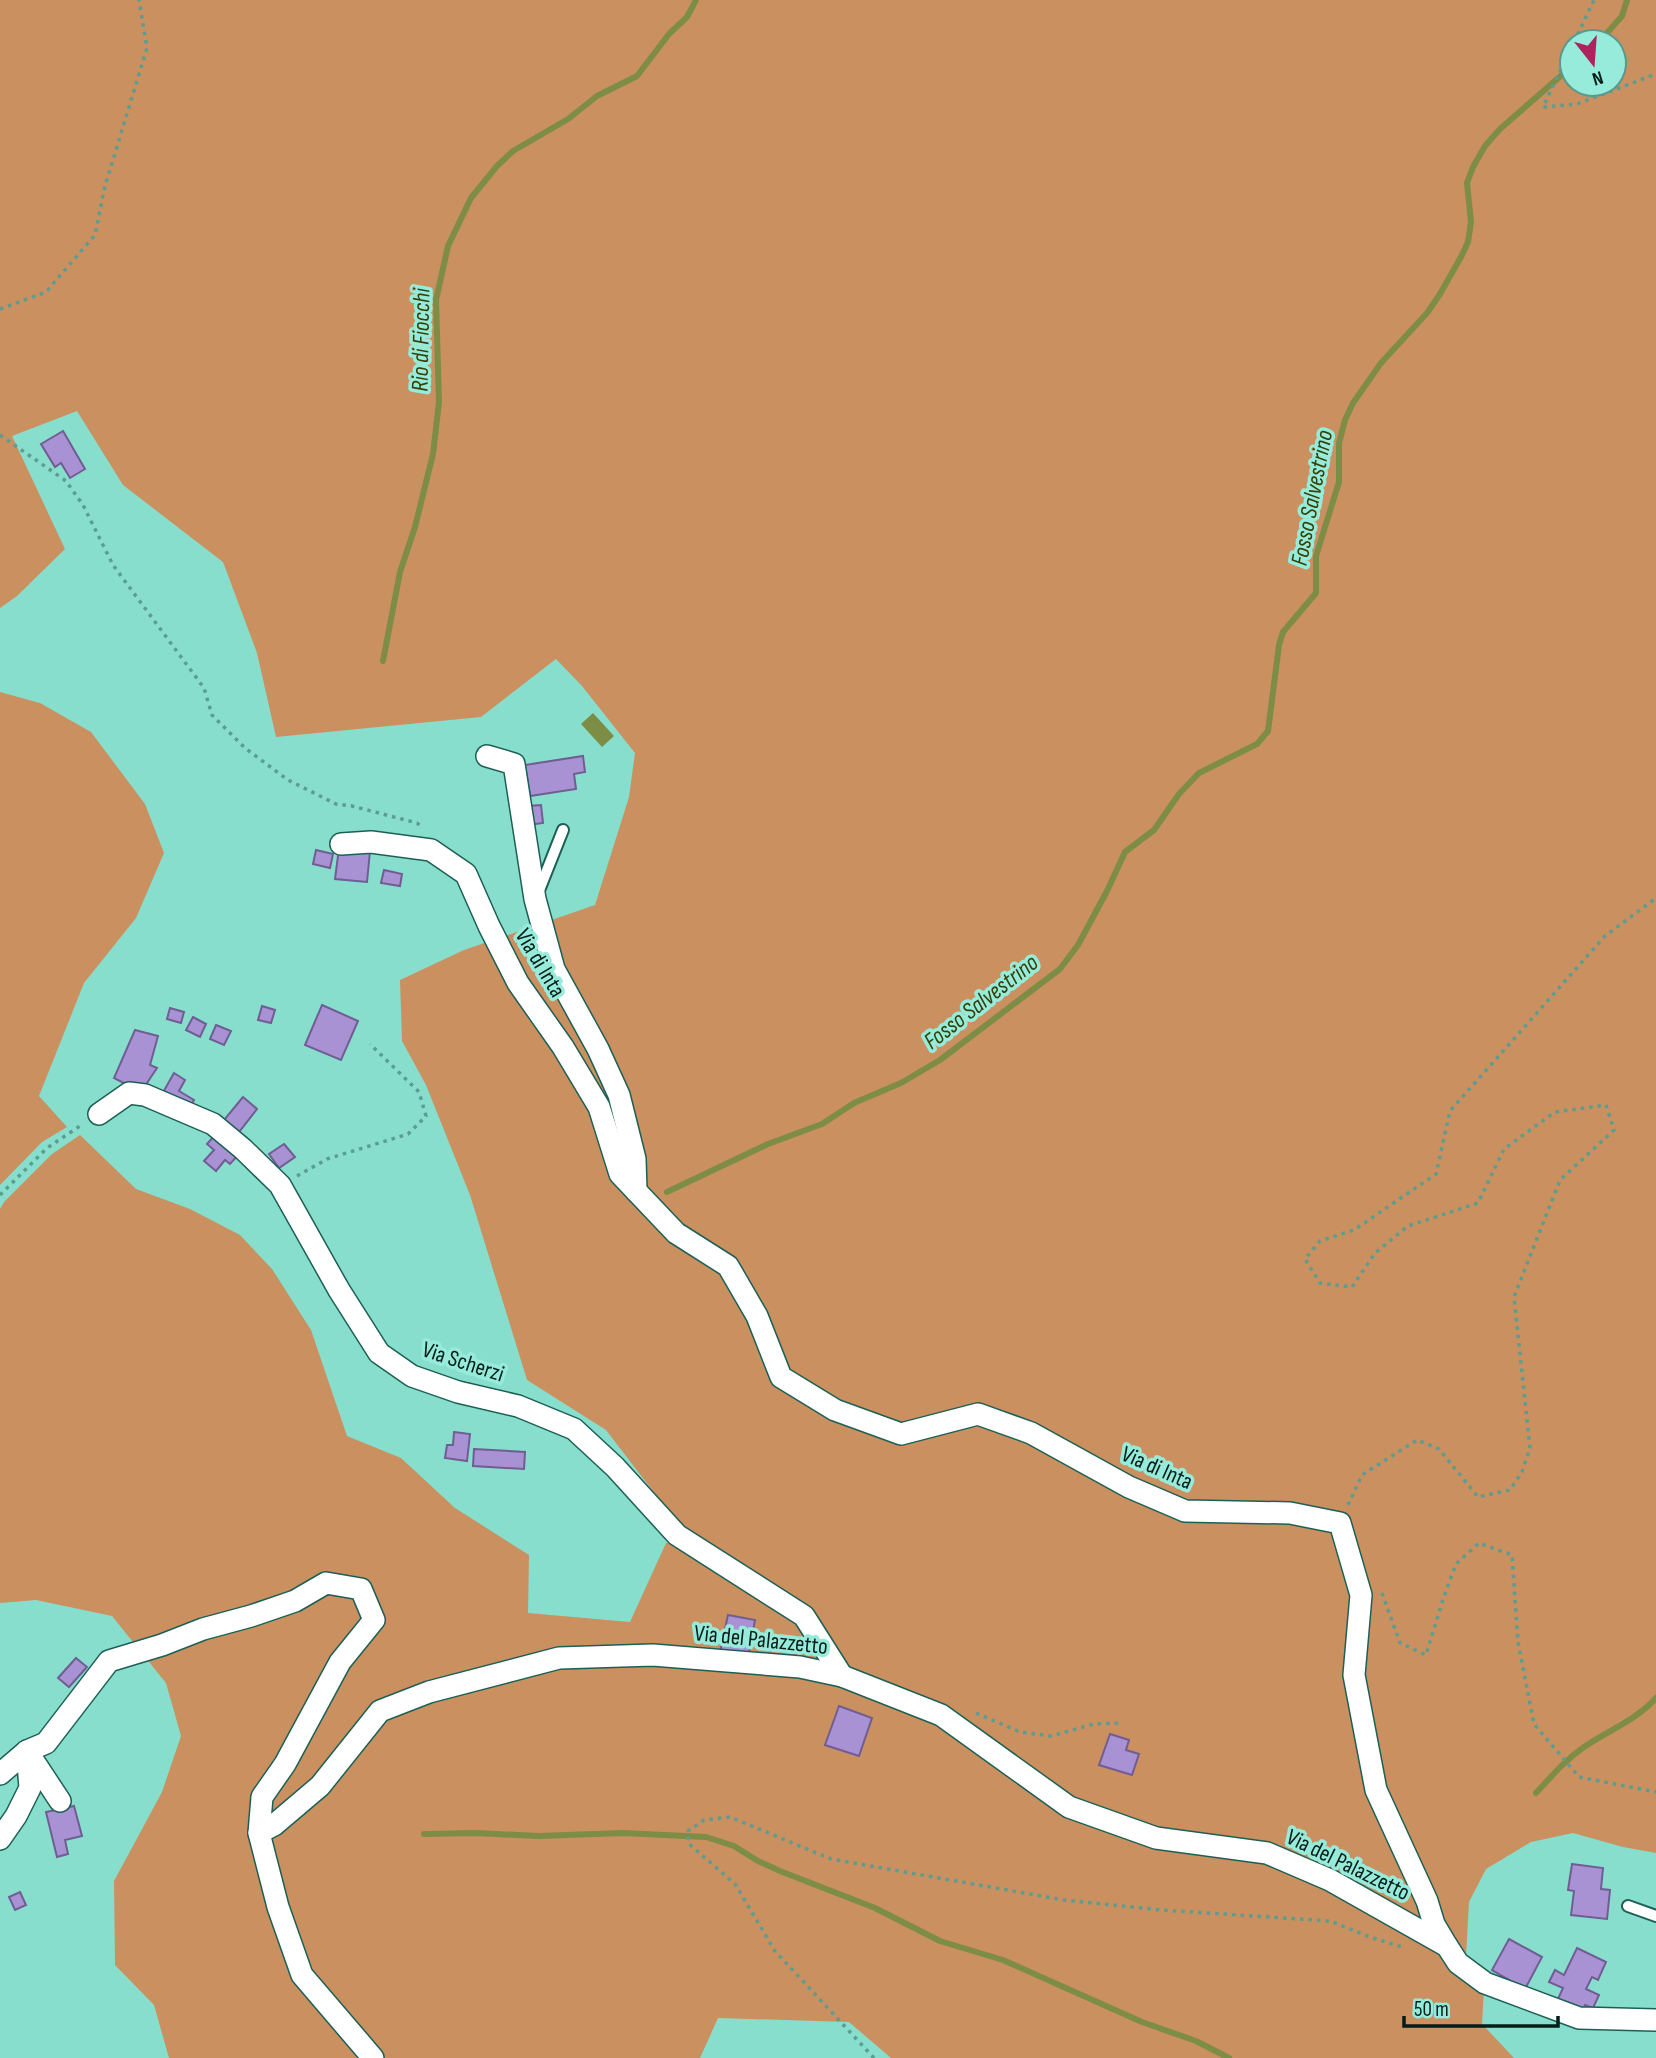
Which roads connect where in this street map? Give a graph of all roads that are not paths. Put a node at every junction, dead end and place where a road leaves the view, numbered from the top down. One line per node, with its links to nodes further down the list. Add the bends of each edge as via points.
1 (488, 755): 4 (street, Via di Inta, via 514,764)
2 (563, 830): 4 (lane)
3 (341, 844): 6 (street, Via di Inta, via 371,842 431,849 466,874 518,984 600,1107 620,1174)
4 (535, 898): 6 (street, Via di Inta, via 554,969 619,1096 635,1159)
5 (99, 1114): 7 (street, Via Scherzi, via 129,1093 159,1100 213,1124 280,1185 379,1353 412,1376 518,1406 575,1429 677,1535 804,1616)
6 (636, 1191): 15 (street, Via di Inta, via 676,1233 728,1266 757,1316 781,1377 835,1410 901,1434 978,1414 1031,1433 1129,1487 1185,1511 1290,1513 1339,1523 1361,1595 1354,1675 1376,1790)
7 (842, 1676): 11 (street, Via del Palazzetto, via 800,1667 653,1655 559,1658 442,1689 380,1711 320,1786); 15 (street, Via del Palazzetto, via 937,1713 1069,1807 1156,1838 1267,1853 1330,1880)
8 (27, 1751): 9 (street); 10 (street); 11 (street, via 46,1743 109,1661 295,1601 326,1583 360,1589 374,1620 340,1662 262,1797); 12 (street, via 30,1788)
9 (0, 1774)
10 (60, 1801)
11 (259, 1833): 17 (street, via 302,1975)
12 (0, 1839)
13 (1628, 1906): 14 (lane)
14 (1656, 1916)
15 (1447, 1946): 16 (street, Via del Palazzetto, via 1458,1963 1485,1983 1579,2018)
16 (1656, 2020)
17 (373, 2058)

